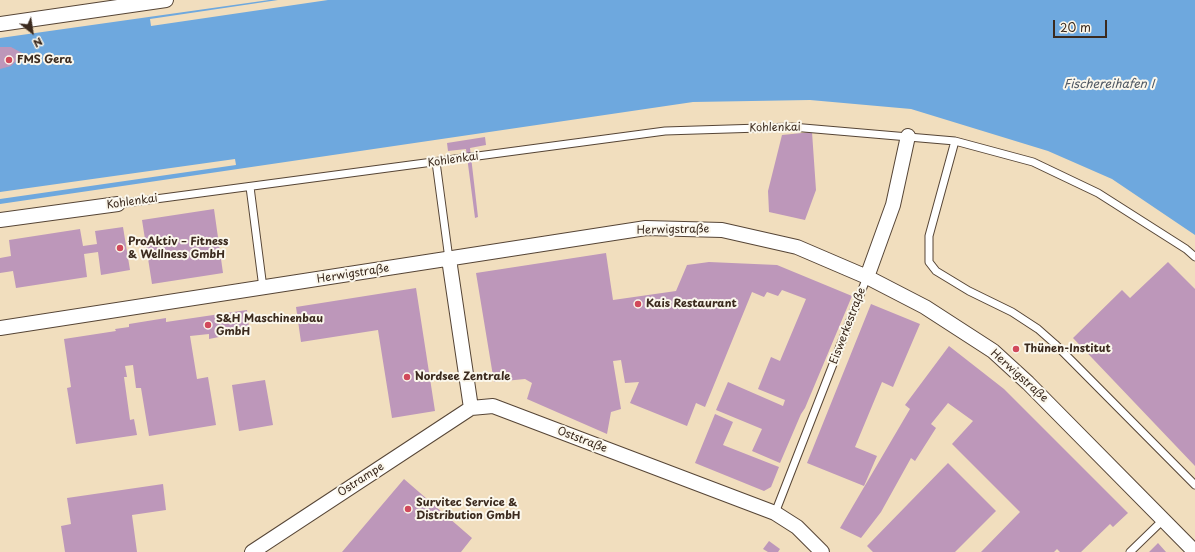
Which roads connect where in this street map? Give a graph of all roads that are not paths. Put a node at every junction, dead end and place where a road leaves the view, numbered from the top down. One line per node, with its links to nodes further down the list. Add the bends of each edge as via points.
1 (166, 0): 2 (street)
2 (0, 24)
3 (908, 136): 4 (lane, Kohlenkai); 5 (lane, Kohlenkai, via 792,126 665,131); 11 (street, Eiswerkestraße, via 893,205)
4 (954, 141): 9 (lane, Kohlenkai, via 1033,162 1098,193); 15 (lane, via 929,236 928,262 936,271 969,292 1012,312 1044,334)
5 (436, 162): 6 (lane, Kohlenkai); 10 (lane)
6 (250, 187): 7 (lane, Kohlenkai); 12 (lane)
7 (118, 204): 8 (street, Kohlenkai)
8 (0, 220)
9 (1195, 257)
10 (449, 259): 11 (street, Herwigstraße, via 646,228 722,230 797,247); 12 (street, Herwigstraße); 14 (street)
11 (867, 276): 16 (lane, Eiswerkestraße); 17 (street, Herwigstraße, via 925,307 1000,357)
12 (263, 288): 13 (street, Herwigstraße)
13 (0, 328)
14 (471, 408): 16 (street, Oststraße, via 493,406); 18 (street, Ostrampe)
15 (1195, 485)
16 (775, 513): 19 (street, Oststraße, via 797,527)
17 (1163, 520): 20 (lane); 21 (street, Herwigstraße)
18 (252, 552)
19 (822, 552)
20 (1130, 552)
21 (1195, 552)

